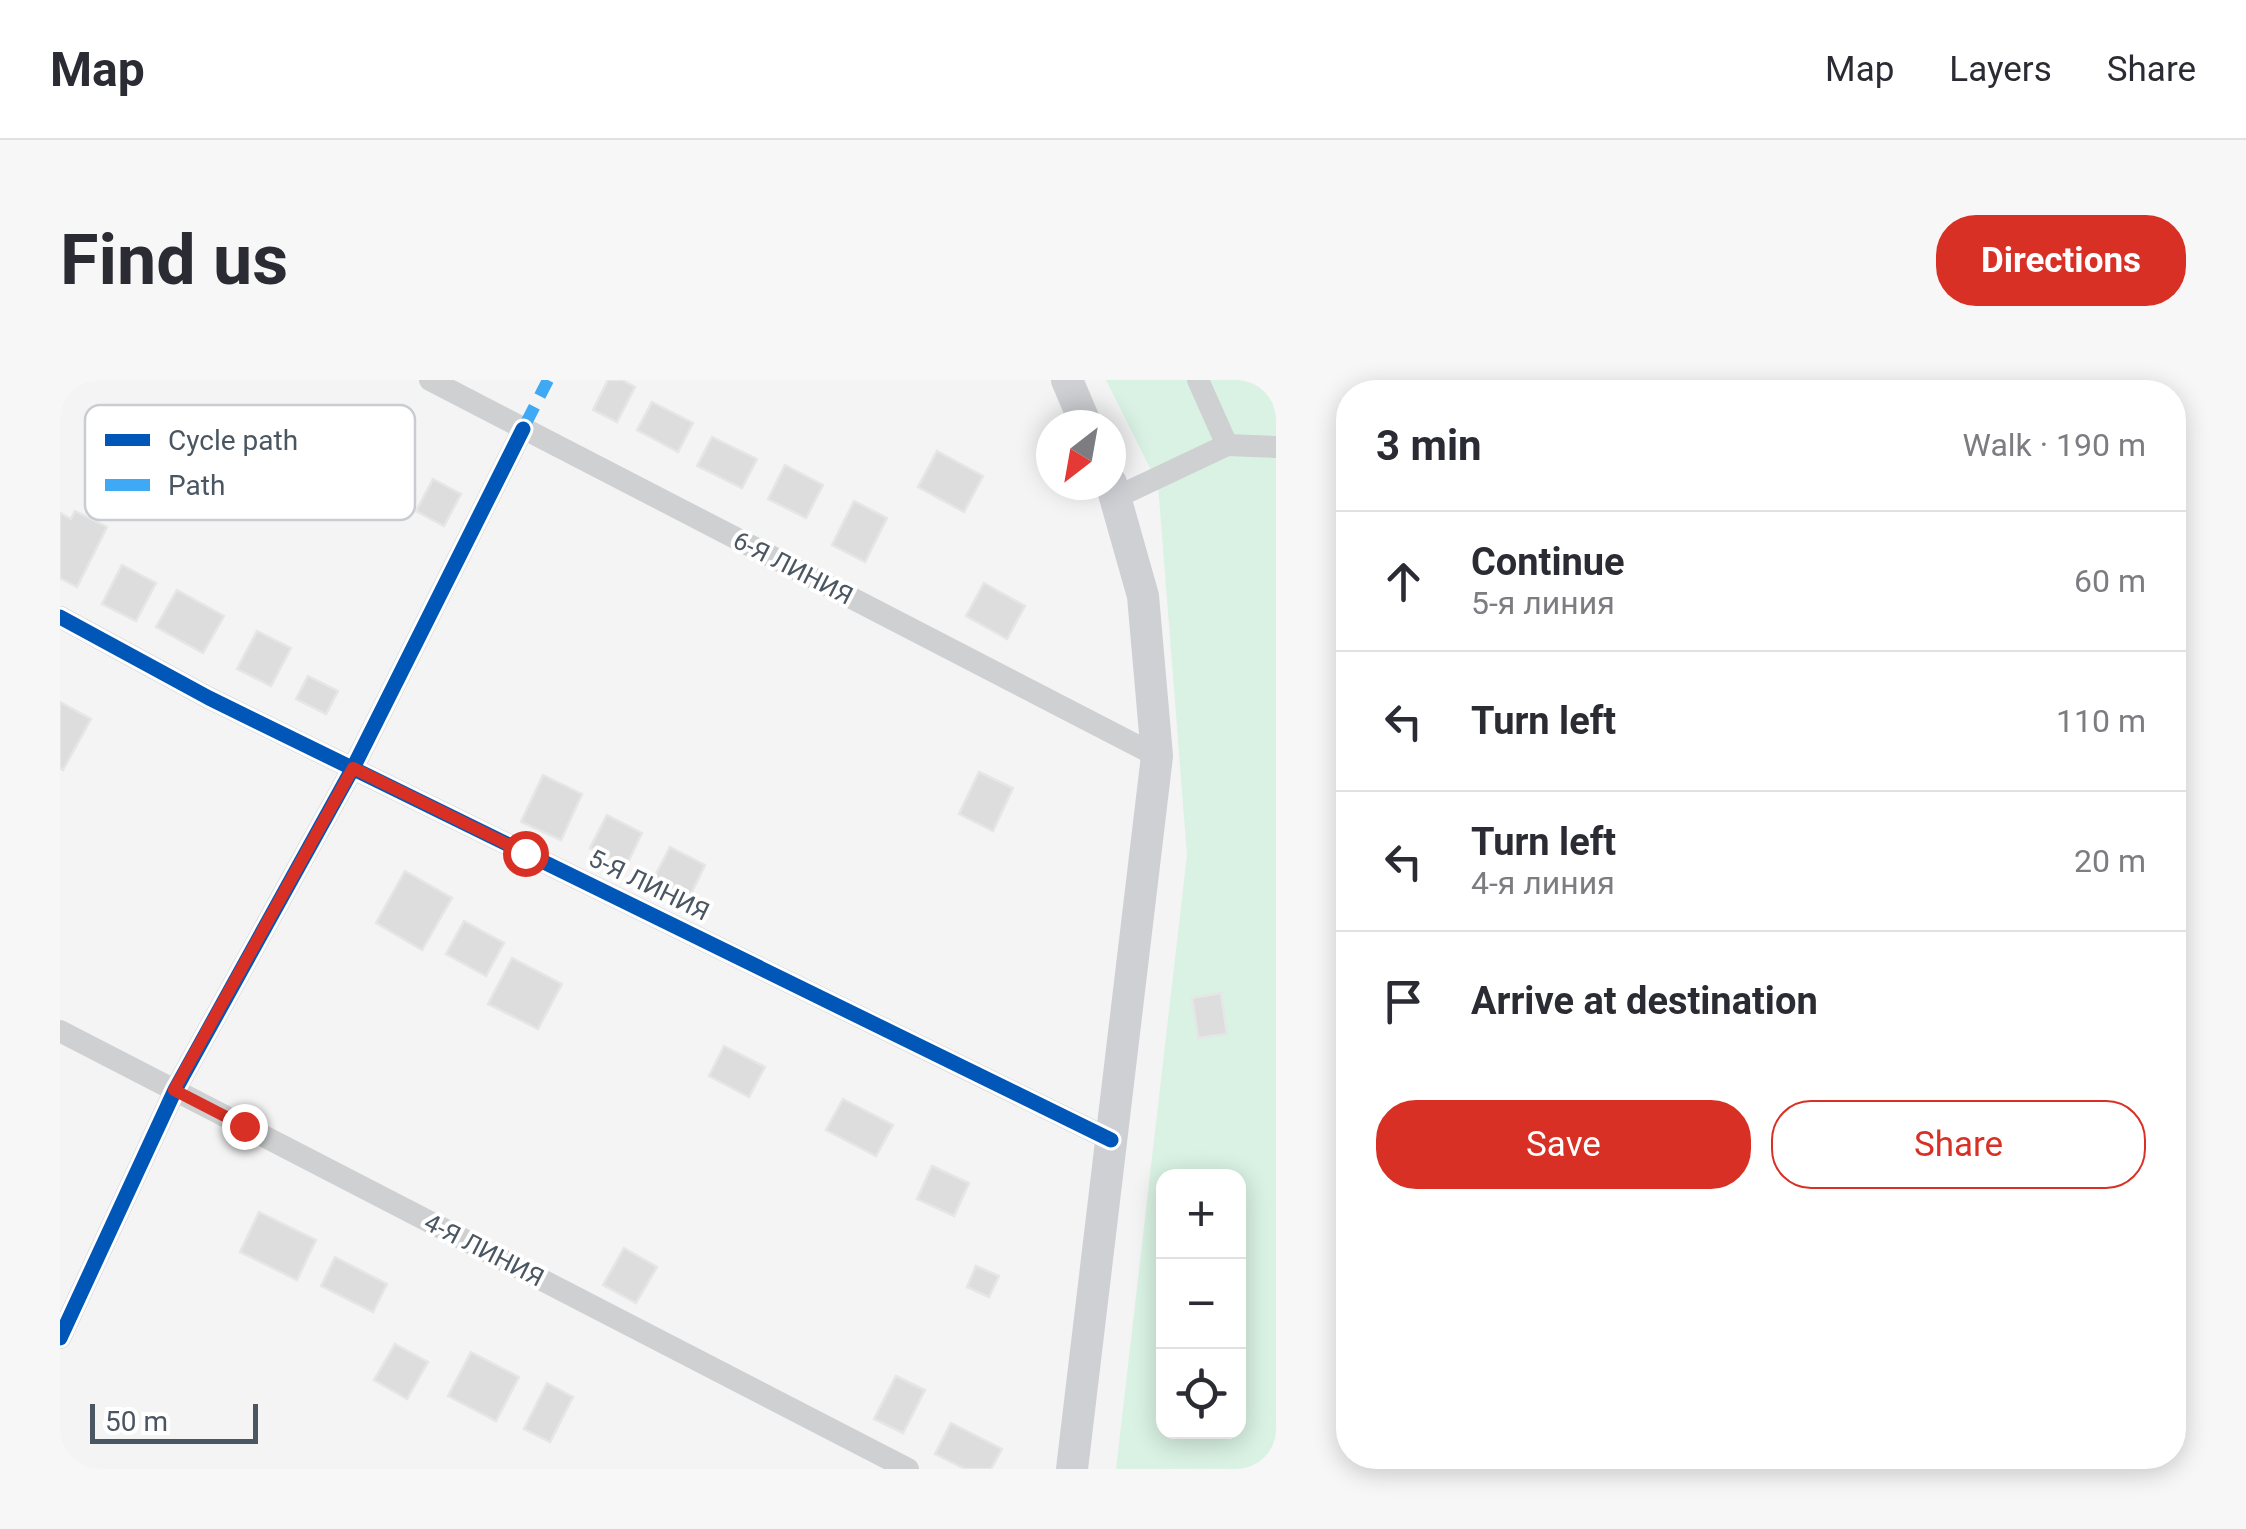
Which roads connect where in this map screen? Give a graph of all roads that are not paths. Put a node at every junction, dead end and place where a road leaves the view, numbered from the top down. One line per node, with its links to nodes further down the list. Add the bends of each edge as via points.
1 (430, 380): 5 (street, 6-Я ЛИНИЯ)
2 (1067, 380): 4 (street)
3 (1198, 380): 6 (street)
4 (1080, 410)
5 (523, 429): 11 (street, 6-Я ЛИНИЯ); 12 (street)
6 (1227, 444): 7 (street); 8 (street)
7 (1276, 447)
8 (1126, 485)
9 (1117, 500): 11 (street, via 1143,596)
10 (60, 617): 12 (street, 5-Я ЛИНИЯ)
11 (1156, 756): 15 (street)
12 (353, 768): 14 (street); 15 (street, 5-Я ЛИНИЯ)
13 (60, 1031): 14 (street, 4-Я ЛИНИЯ)
14 (174, 1090): 16 (street); 17 (street, 4-Я ЛИНИЯ)
15 (1110, 1140): 18 (street)
16 (60, 1338)
17 (908, 1469)
18 (1072, 1469)

